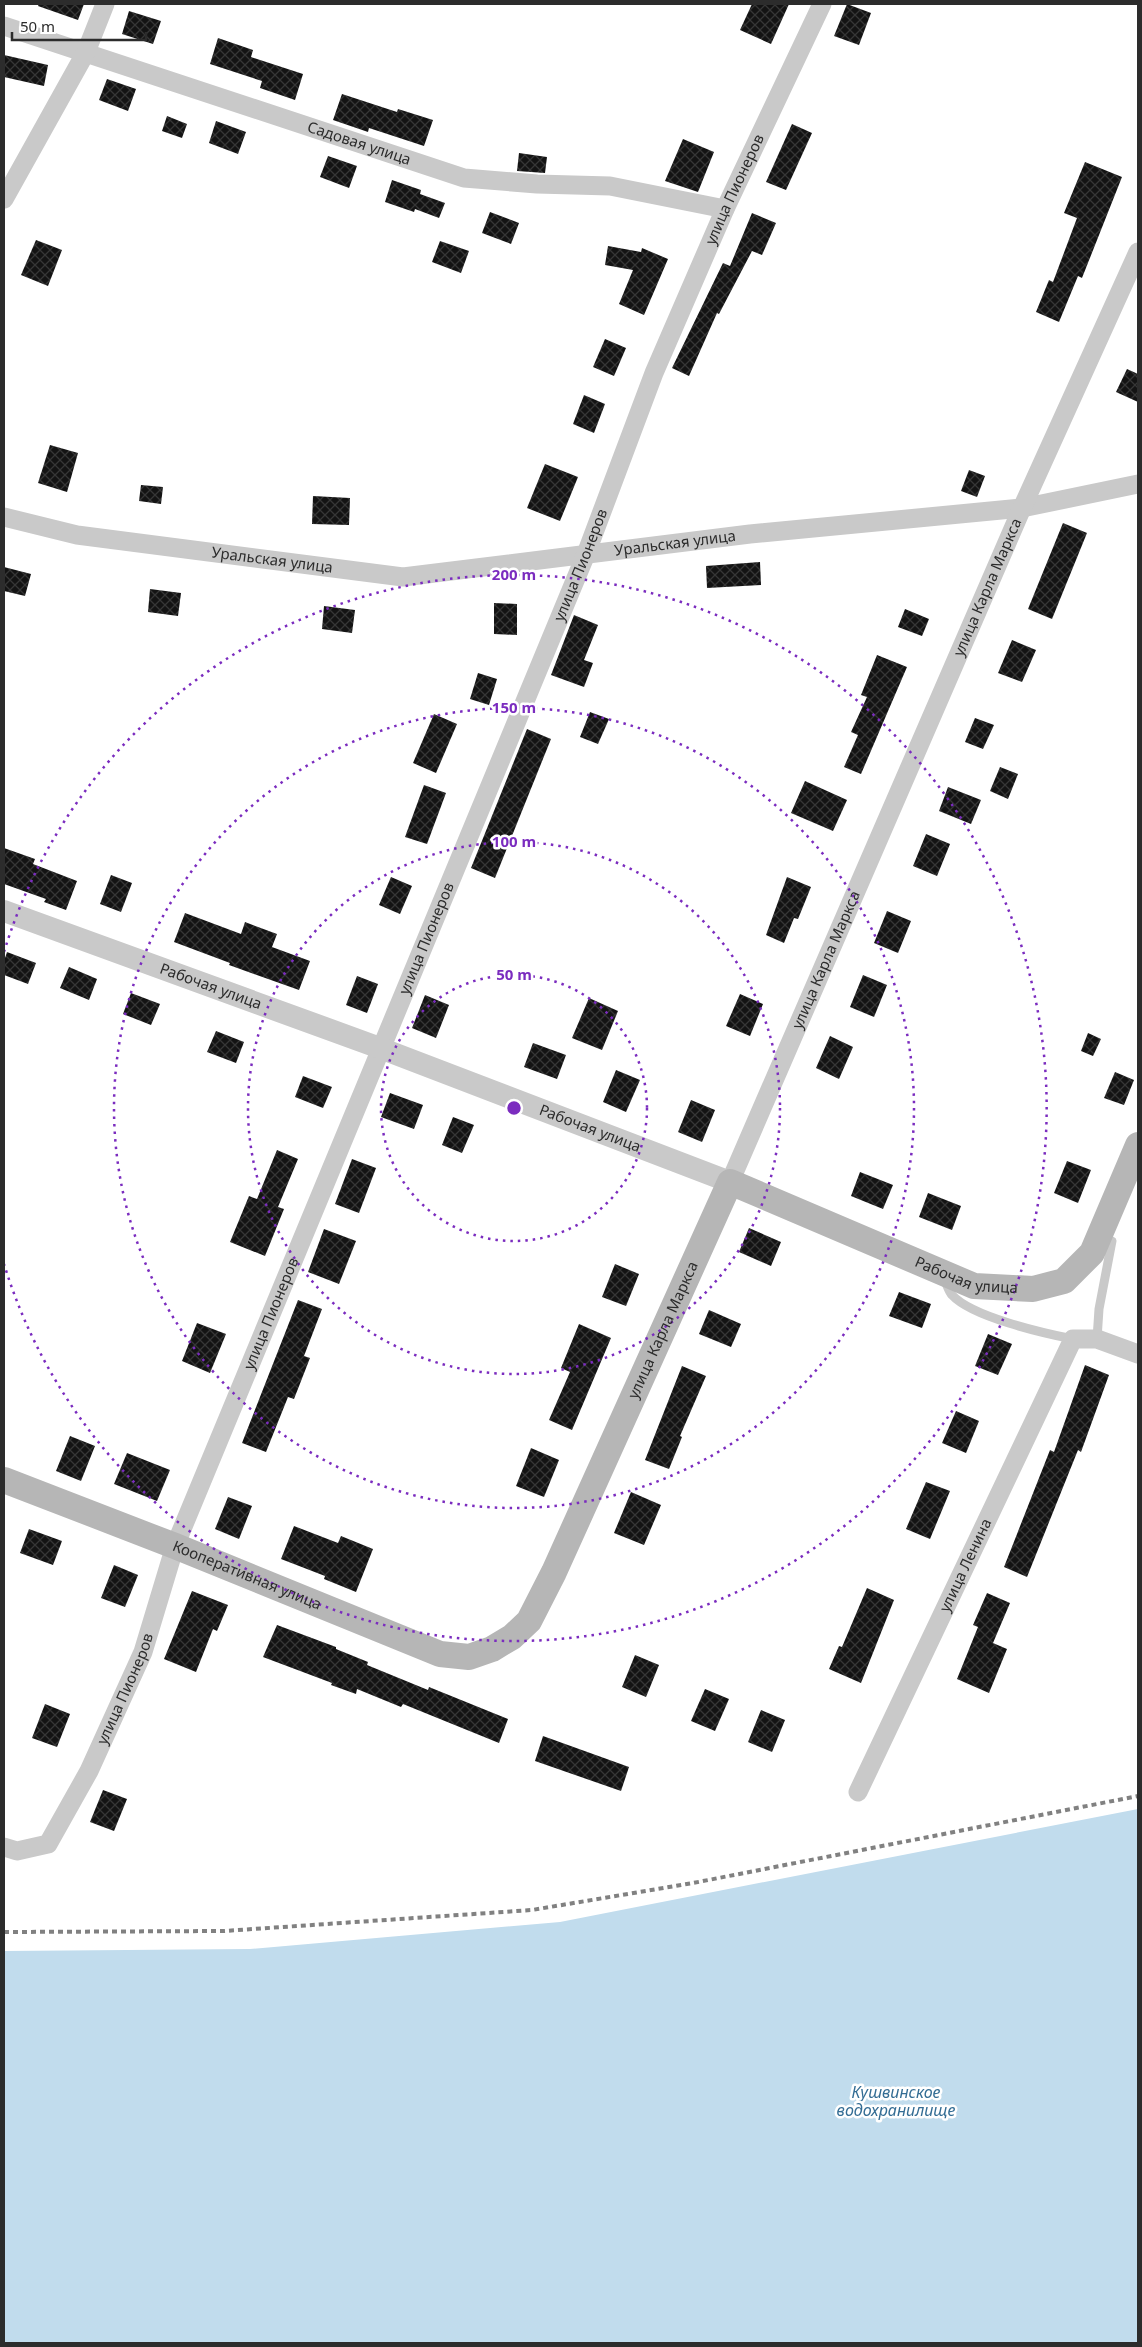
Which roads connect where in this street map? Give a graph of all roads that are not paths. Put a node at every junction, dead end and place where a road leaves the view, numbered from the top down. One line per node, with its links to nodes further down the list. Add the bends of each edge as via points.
1 (105, 4): 4 (street)
2 (822, 4): 6 (street, улица Пионеров)
3 (4, 26): 4 (street, Садовая улица)
4 (86, 52): 5 (street); 6 (street, Садовая улица, via 464,178 610,186)
5 (4, 199)
6 (725, 209): 11 (street, улица Пионеров, via 654,373)
7 (1138, 252): 9 (street, улица Карла Маркса)
8 (1138, 484): 9 (street, Уральская улица)
9 (1022, 508): 11 (street, Уральская улица, via 750,534); 15 (street, улица Карла Маркса)
10 (4, 517): 11 (street, Уральская улица, via 77,535 403,577)
11 (586, 554): 13 (street, улица Пионеров)
12 (4, 911): 13 (street, Рабочая улица)
13 (380, 1048): 15 (street, Рабочая улица); 22 (street, улица Пионеров)
14 (1138, 1145): 16 (main road)
15 (730, 1182): 17 (main road, Рабочая улица); 23 (main road, улица Карла Маркса, via 554,1572 529,1621)
16 (1099, 1235): 17 (main road, Рабочая улица, via 1092,1252 1064,1281 1033,1289 974,1286); 19 (lane, via 1112,1241 1099,1309)
17 (941, 1272): 18 (lane, via 952,1295 982,1314)
18 (1073, 1339): 19 (street); 24 (street, улица Ленина)
19 (1097, 1339): 20 (street)
20 (1138, 1354)
21 (4, 1480): 22 (main road, Кооперативная улица)
22 (175, 1546): 23 (main road, Кооперативная улица, via 440,1654 469,1657); 25 (street, улица Пионеров, via 144,1652 89,1771 48,1844)
23 (492, 1649)
24 (858, 1792)
25 (10, 1849)

